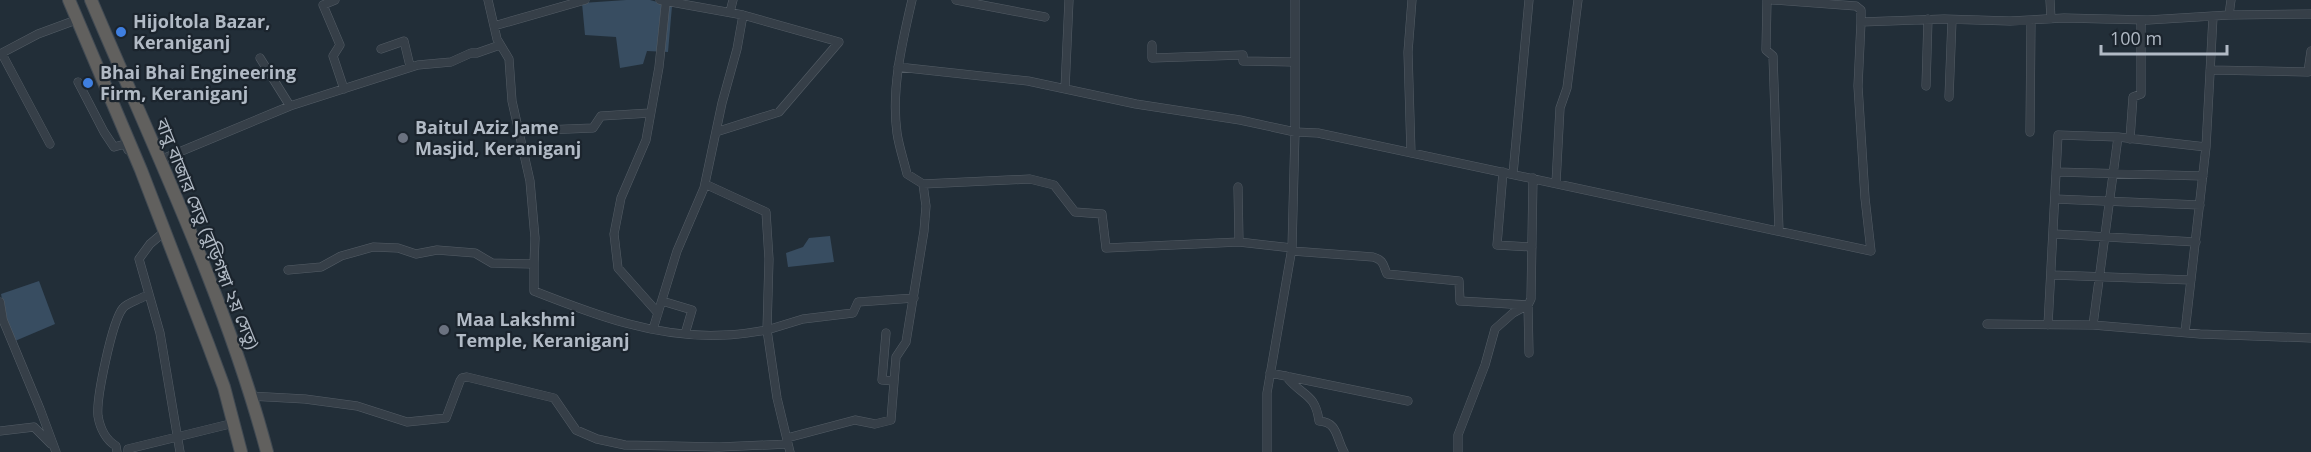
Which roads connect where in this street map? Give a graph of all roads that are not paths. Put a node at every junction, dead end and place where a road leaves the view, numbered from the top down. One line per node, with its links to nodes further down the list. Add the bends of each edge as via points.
1 (69, 0): 27 (highway)
2 (91, 0): 60 (highway, বাবু বাজার সেতু (বুড়িগঙ্গা ২য় সেতু))
3 (335, 0): 46 (street, via 323,5 340,45 333,56)
4 (488, 0): 33 (street)
5 (582, 0): 33 (street)
6 (664, 0): 20 (street); 50 (street)
7 (733, 0): 20 (street)
8 (912, 0): 42 (street)
9 (956, 0): 25 (street)
10 (1069, 0): 47 (street)
11 (1295, 0): 40 (street)
12 (1412, 0): 59 (street, via 1408,51)
13 (1528, 0): 65 (street)
14 (1578, 0): 68 (street, via 1567,88 1560,108)
15 (1767, 0): 75 (street, via 1766,50 1773,56)
16 (1773, 0): 19 (street)
17 (2050, 0): 26 (street)
18 (2231, 0): 23 (street)
19 (1789, 1): 32 (street, via 1856,6 1861,10)
20 (730, 12): 22 (street)
21 (2311, 14): 23 (street)
22 (743, 15): 52 (street); 52 (street, via 839,42 779,112)
23 (2229, 15): 24 (street)
24 (2213, 16): 31 (street); 43 (street)
25 (1046, 18)
26 (2051, 19): 30 (street); 31 (street)
27 (76, 20): 38 (street); 61 (highway)
28 (1928, 20): 29 (street); 32 (street); 45 (street)
29 (1952, 20): 30 (street); 48 (street)
30 (2031, 20): 54 (street)
31 (2140, 21): 56 (street, via 2140,94 2133,97)
32 (1861, 22): 75 (street, via 1858,86 1871,251)
33 (494, 26): 34 (street)
34 (500, 45): 46 (street, via 451,62 418,65); 51 (street, via 509,59)
35 (1152, 45): 40 (street, via 1152,58 1243,55 1243,61)
36 (381, 49): 41 (street, via 404,41)
37 (2311, 51): 43 (street, via 2308,72)
38 (1, 54): 57 (street)
39 (260, 58): 49 (street)
40 (1294, 62): 53 (street)
41 (410, 66)
42 (898, 67): 47 (street, via 1028,81); 70 (street, via 897,133 907,174)
43 (2210, 70): 58 (street)
44 (78, 82): 61 (street, via 114,147 125,144 138,172)
45 (1926, 86)
46 (344, 89): 49 (street)
47 (1065, 89): 53 (street)
48 (1949, 97)
49 (290, 106): 60 (street)
50 (650, 113): 51 (street, via 601,116 593,128); 93 (street, via 646,140 621,198 614,234 618,268)
51 (519, 131): 83 (street, via 530,181)
52 (716, 132): 69 (street)
53 (1295, 132): 59 (street, via 1318,133); 82 (street)
54 (2030, 132)
55 (2118, 137): 56 (street); 63 (street, via 2058,135); 64 (street)
56 (2130, 139): 58 (street)
57 (50, 144)
58 (2206, 147): 66 (street)
59 (1411, 153): 62 (street)
60 (160, 160): 107 (highway, বাবু বাজার সেতু (বুড়িগঙ্গা ২য় সেতু))
61 (141, 170): 76 (highway)
62 (1503, 172): 65 (street); 81 (street, via 1497,245)
63 (2056, 172): 64 (street); 72 (street)
64 (2113, 173): 66 (street); 73 (street)
65 (1513, 174): 67 (street)
66 (2203, 176): 74 (street)
67 (1533, 178): 68 (street); 81 (street)
68 (1556, 183): 75 (street)
69 (705, 184): 90 (street, via 677,251); 98 (street, via 766,212)
70 (923, 184): 79 (street, via 1029,179 1054,185 1075,212 1102,214 1106,248); 89 (street, via 926,206)
71 (1238, 187): 79 (street)
72 (2055, 199): 73 (street); 77 (street)
73 (2109, 201): 74 (street); 78 (street)
74 (2200, 205): 80 (street)
75 (1779, 231)
76 (164, 232): 109 (highway); 111 (street, via 139,259 160,333)
77 (2054, 234): 78 (street); 85 (street)
78 (2104, 237): 80 (street); 86 (street)
79 (1239, 242): 82 (street)
80 (2196, 242): 87 (street)
81 (1532, 247): 92 (street, via 1532,299)
82 (1292, 249): 92 (street, via 1373,257 1380,259 1387,274 1459,281 1460,301); 104 (street)
83 (534, 264): 84 (street, via 492,263 475,253 437,250 416,254 398,248 373,247 341,256 321,267); 97 (street, via 534,291 612,321)
84 (288, 270)
85 (2052, 275): 86 (street); 95 (street)
86 (2099, 276): 87 (street); 96 (street)
87 (2191, 280): 99 (street)
88 (144, 297): 114 (street, via 123,308 101,381 98,417 107,441 116,446)
89 (914, 298): 98 (street, via 858,302 853,313 803,319); 106 (street, via 906,342 896,357)
90 (662, 301): 93 (street); 101 (street, via 692,310)
91 (0, 302): 113 (street, via 3,320)
92 (1528, 305): 103 (street); 121 (street, via 1495,329 1458,435)
93 (658, 313): 97 (street)
94 (1986, 324): 95 (street)
95 (2048, 325): 96 (street)
96 (2093, 325): 99 (street)
97 (653, 329): 101 (street)
98 (766, 330): 101 (street, via 726,335); 112 (street)
99 (2185, 332): 102 (street)
100 (886, 333): 106 (street, via 882,380)
101 (685, 334)
102 (2311, 338)
103 (1529, 352)
104 (1270, 373): 105 (street); 119 (street)
105 (1286, 376): 108 (street); 120 (street, via 1313,400 1319,421 1328,421 1336,430)
106 (894, 381): 112 (street, via 891,420 875,424 855,420)
107 (251, 396): 112 (street, via 357,406 406,422 446,418 459,381 467,377 554,398 576,430 625,445); 118 (highway, বাবু বাজার সেতু (বুড়িগঙ্গা ২য় সেতু))
108 (1408, 401)
109 (234, 423): 111 (street); 117 (highway)
110 (0, 431): 113 (street, via 34,427)
111 (177, 436): 115 (street); 116 (street)
112 (788, 445)
113 (55, 450)
114 (117, 452)
115 (128, 452)
116 (180, 452)
117 (241, 452)
118 (267, 452)
119 (1267, 452)
120 (1344, 452)
121 (1458, 452)

